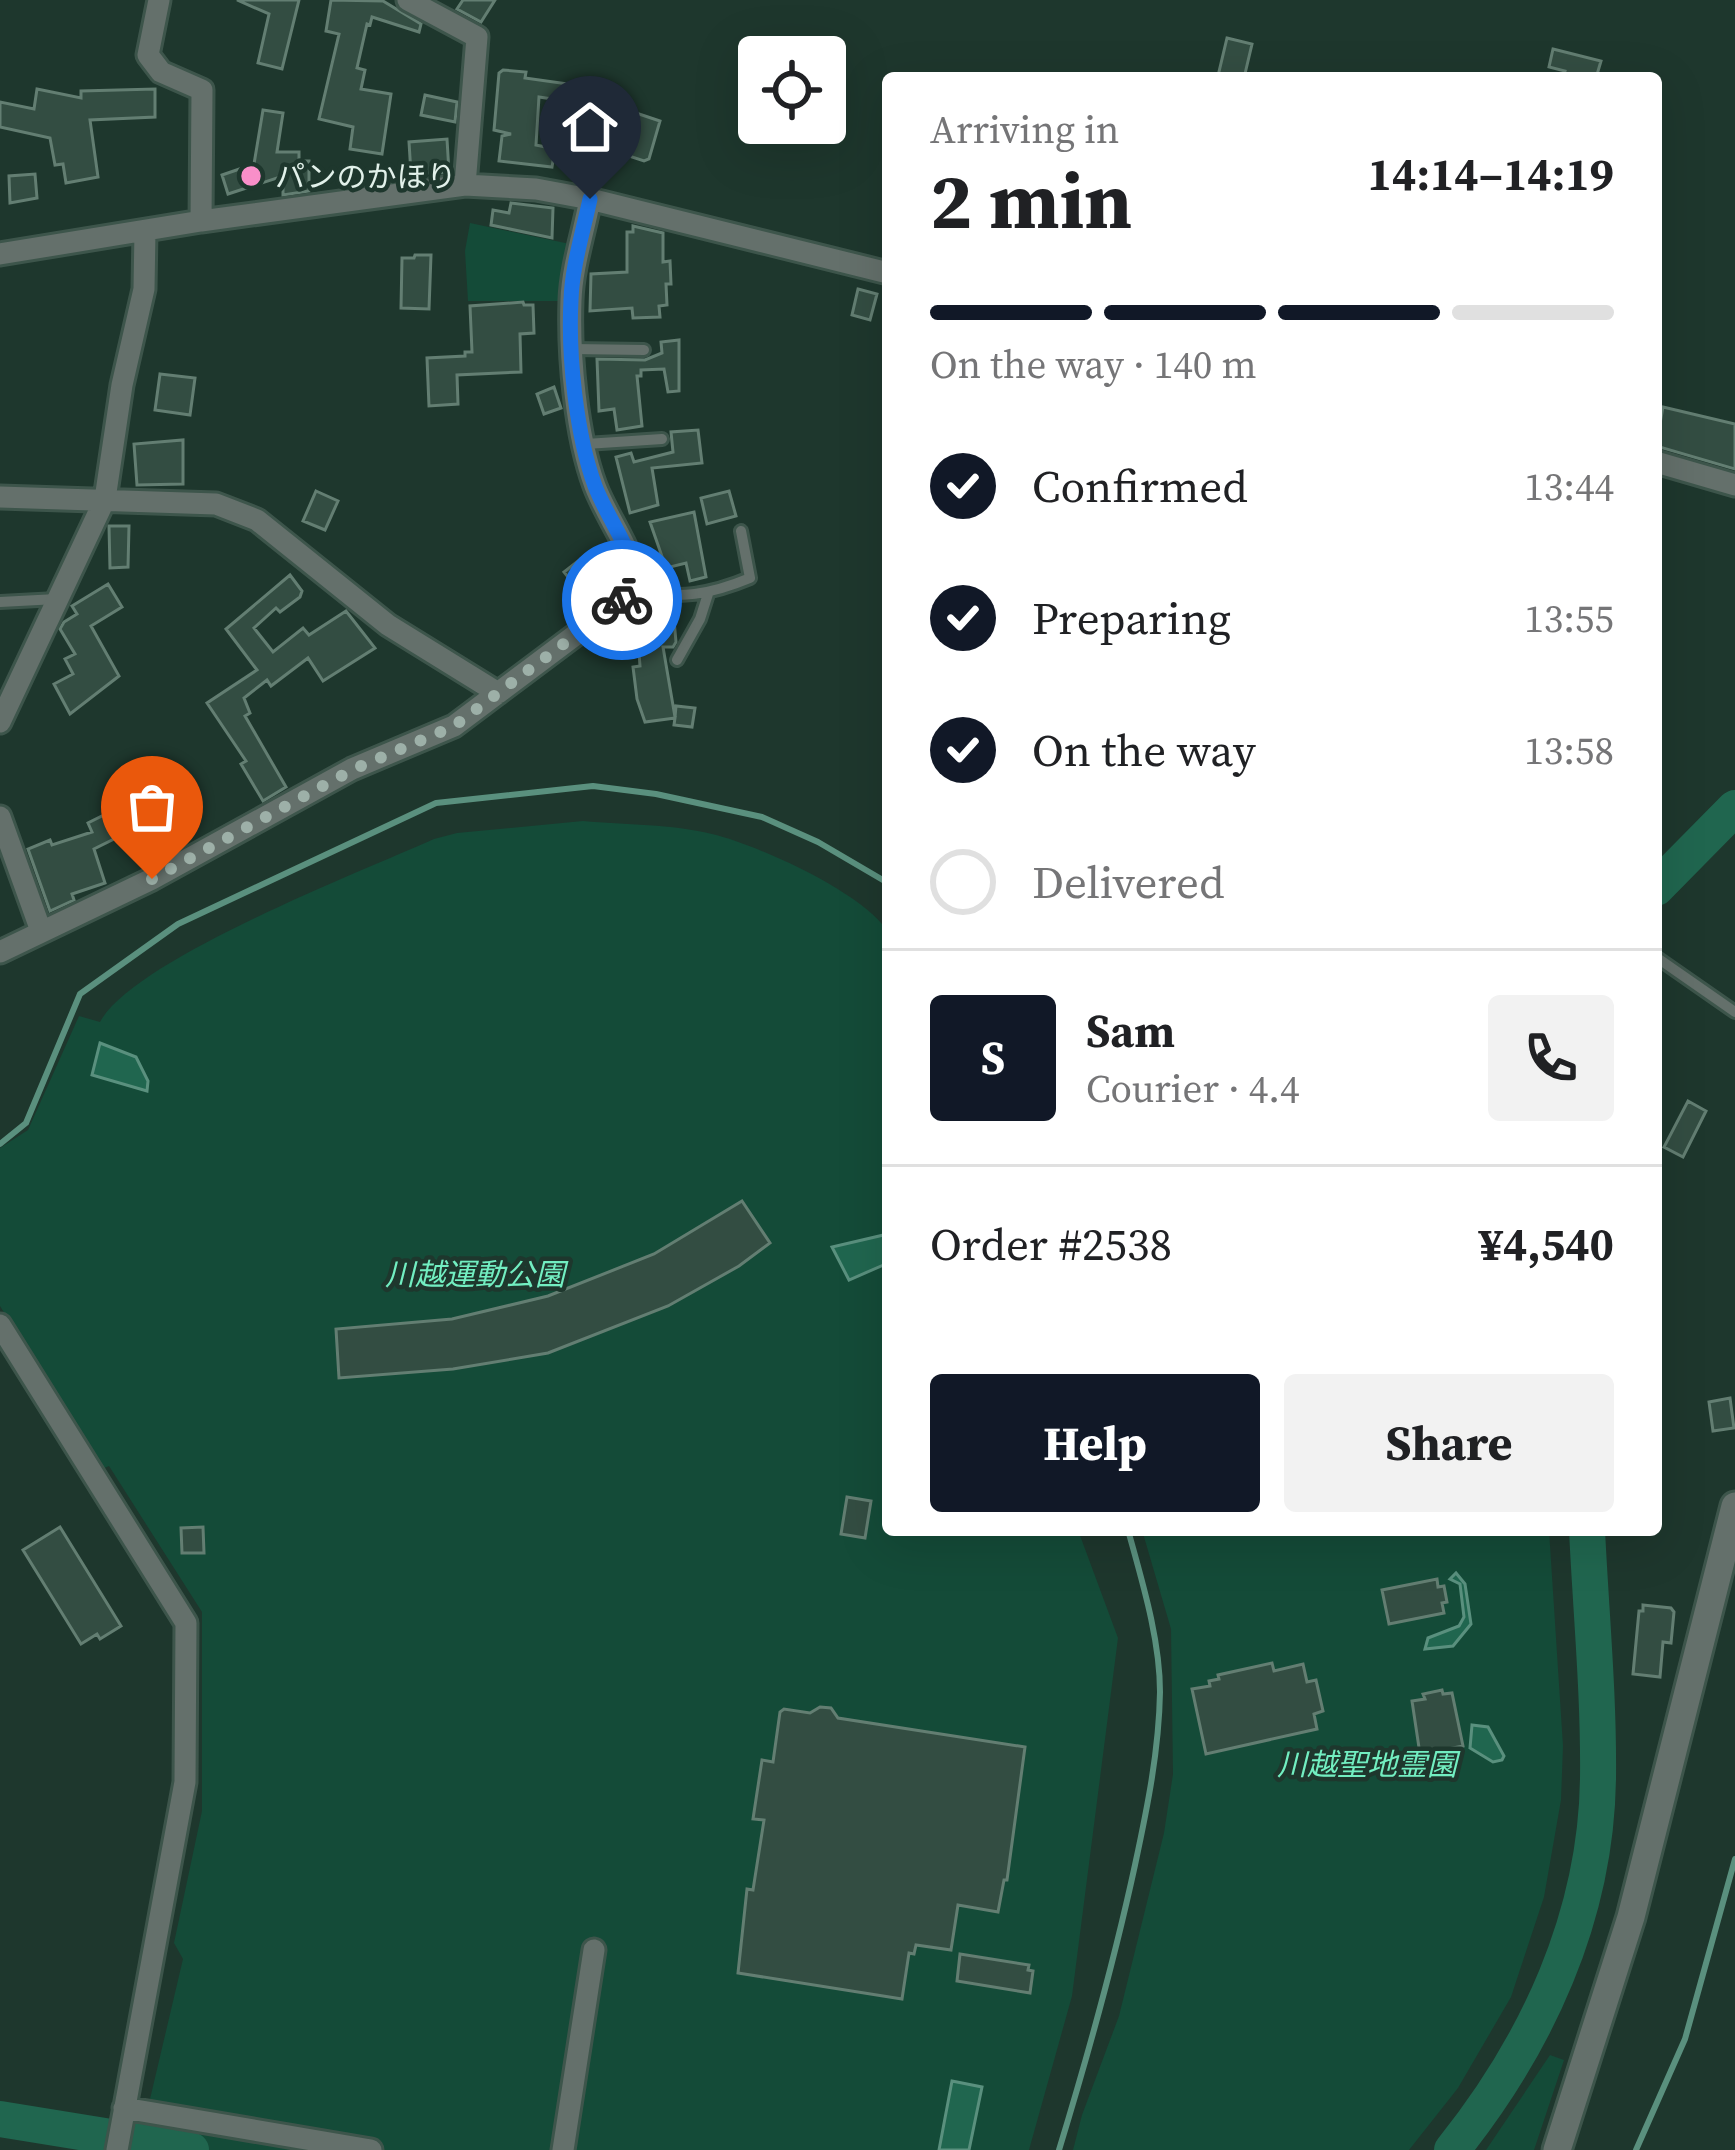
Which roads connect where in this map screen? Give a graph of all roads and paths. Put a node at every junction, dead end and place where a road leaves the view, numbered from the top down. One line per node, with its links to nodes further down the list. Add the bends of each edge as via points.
1 (159, 0): 5 (street, via 148,55 161,72 202,90)
2 (408, 0): 3 (street, via 477,37)
3 (465, 185): 4 (street); 5 (street)
4 (590, 199): 8 (street); 9 (street, via 571,298)
5 (201, 221): 6 (street)
6 (145, 231): 7 (street); 16 (street, via 144,289)
7 (0, 254)
8 (882, 272)
9 (573, 349): 10 (lane); 12 (street)
10 (644, 350)
11 (662, 439): 12 (lane)
12 (586, 444): 18 (street)
13 (1662, 464): 14 (street)
14 (1735, 484)
15 (0, 497): 16 (street)
16 (104, 499): 20 (street); 24 (street, via 216,503 257,520 388,625)
17 (741, 531): 19 (lane, via 750,578)
18 (638, 588): 19 (lane); 24 (street)
19 (707, 594): 22 (lane)
20 (57, 598): 21 (lane); 23 (street)
21 (0, 602)
22 (677, 660)
23 (8, 686): 25 (street)
24 (498, 693): 27 (street, via 454,726)
25 (0, 722)
26 (0, 818): 27 (street)
27 (40, 931): 28 (street)
28 (0, 952)
29 (1662, 961): 30 (lane)
30 (1735, 1012)
31 (0, 1325): 34 (street, via 186,1623 185,1782)
32 (1735, 1506): 38 (street, via 1630,1917)
33 (594, 1950): 37 (street)
34 (123, 2114): 35 (street); 36 (street)
35 (116, 2150)
36 (371, 2150)
37 (563, 2150)
38 (1557, 2150)

